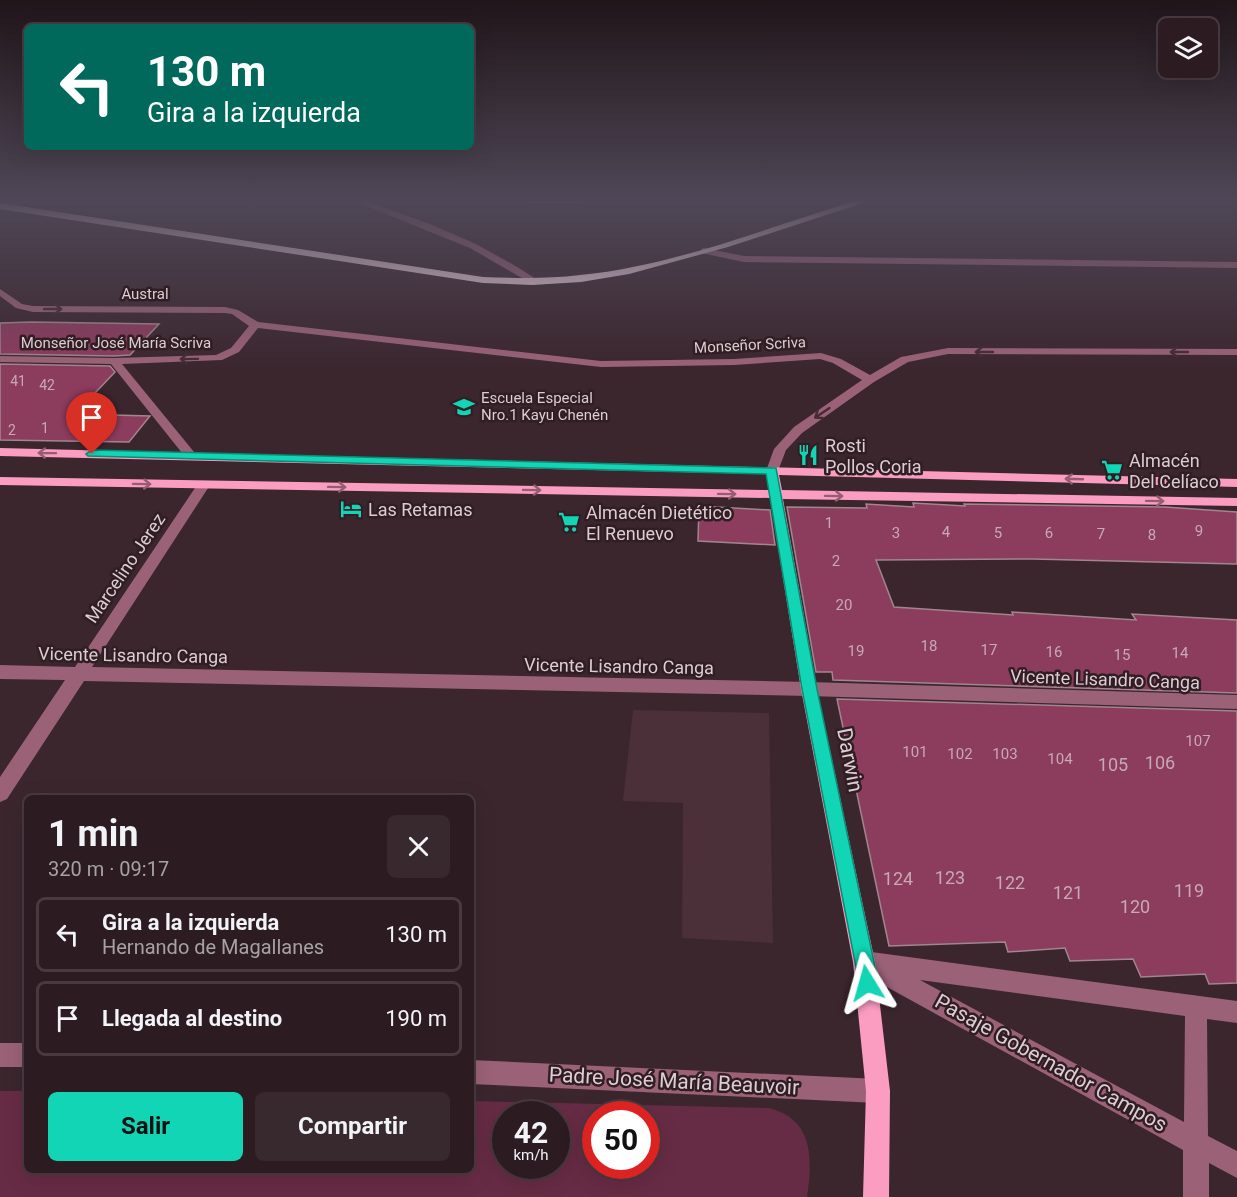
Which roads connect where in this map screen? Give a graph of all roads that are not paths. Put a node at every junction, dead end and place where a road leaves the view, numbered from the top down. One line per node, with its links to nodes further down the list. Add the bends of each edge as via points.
1 (332, 257): 6 (highway, via 483,280)
2 (495, 257): 6 (street)
3 (680, 257): 6 (highway, via 597,277)
4 (723, 257): 5 (street)
5 (1237, 265)
6 (537, 283)
7 (0, 292): 8 (street, Austral, one-way to 8, via 19,306 33,309 225,310)
8 (255, 326): 11 (street, Monseñor José María Scriva, one-way to 11, via 235,350 218,358); 12 (street, Monseñor Scriva, via 601,364 821,356)
9 (1237, 352): 12 (street, one-way to 12, via 948,351 905,359)
10 (0, 358): 11 (street, Monseñor José María Scriva)
11 (114, 361): 14 (street)
12 (870, 380): 15 (street, one-way to 15, via 798,430 780,449)
13 (0, 452): 14 (main road, one-way to 13)
14 (190, 455): 15 (main road)
15 (772, 471): 17 (main road, one-way to 15); 19 (main road, Darwin)
16 (0, 481): 18 (main road, one-way to 18)
17 (1237, 483)
18 (204, 485): 19 (main road, one-way to 19); 22 (street, Marcelino Jerez)
19 (776, 495): 20 (main road, one-way to 20); 23 (main road, Darwin)
20 (1237, 502)
21 (0, 672): 22 (street, Vicente Lisandro Canga)
22 (78, 673): 23 (street, Vicente Lisandro Canga); 25 (street, Marcelino Jerez)
23 (809, 689): 24 (street, Vicente Lisandro Canga); 26 (main road, Darwin)
24 (1237, 702)
25 (0, 793)
26 (864, 962): 27 (street); 32 (main road, Darwin); 33 (street, Pasaje Gobernador Campos)
27 (1196, 1006): 28 (street); 33 (street)
28 (1237, 1012)
29 (0, 1055): 30 (street)
30 (24, 1055)
31 (474, 1072): 32 (street, Padre José María Beauvoir)
32 (878, 1091): 35 (main road, Darwin)
33 (1196, 1142): 34 (street, Pasaje Gobernador Campos); 36 (street)
34 (1237, 1165)
35 (876, 1197)
36 (1196, 1197)

